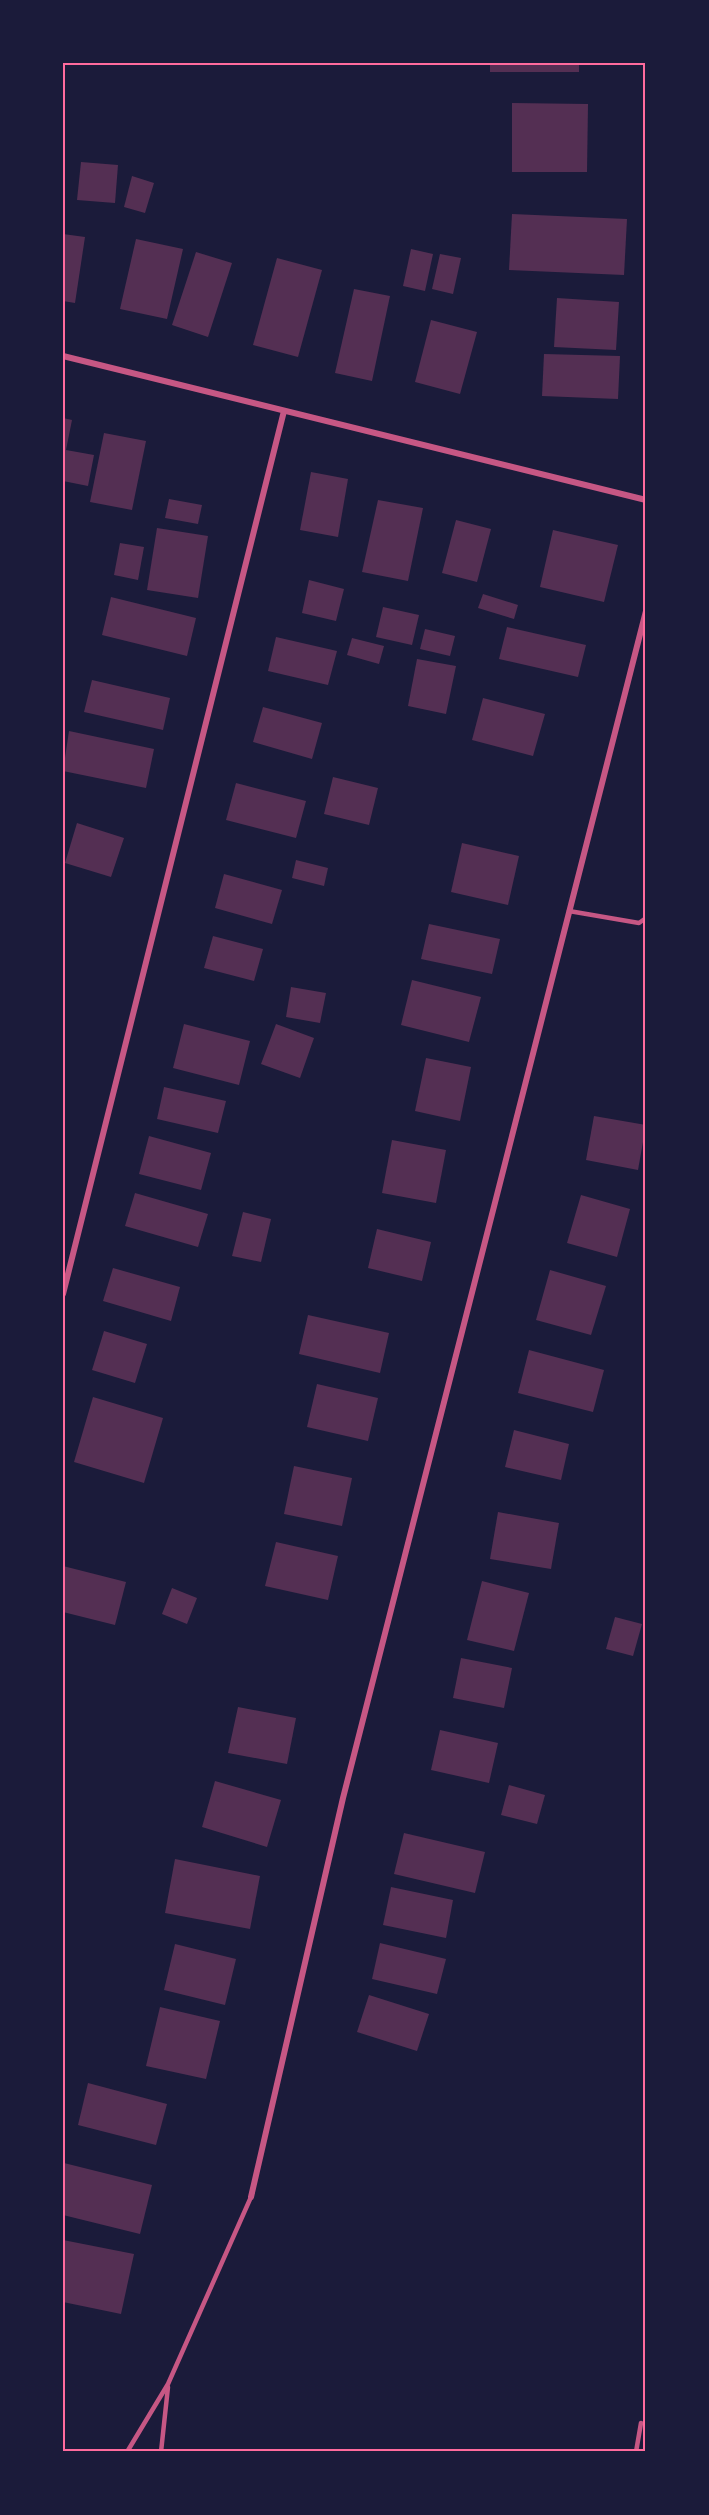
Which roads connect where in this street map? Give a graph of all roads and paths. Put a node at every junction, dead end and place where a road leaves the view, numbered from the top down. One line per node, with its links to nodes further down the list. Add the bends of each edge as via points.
1 (63, 356): 2 (street)
2 (284, 411): 3 (street); 7 (street)
3 (646, 500)
4 (646, 611): 5 (street)
5 (569, 911): 6 (lane, via 639,923); 8 (street, via 345,1786)
6 (646, 918)
7 (63, 1294)
8 (251, 2197): 9 (lane)
9 (168, 2384): 11 (lane); 12 (lane)
10 (640, 2423): 13 (lane)
11 (127, 2452)
12 (161, 2452)
13 (636, 2452)

